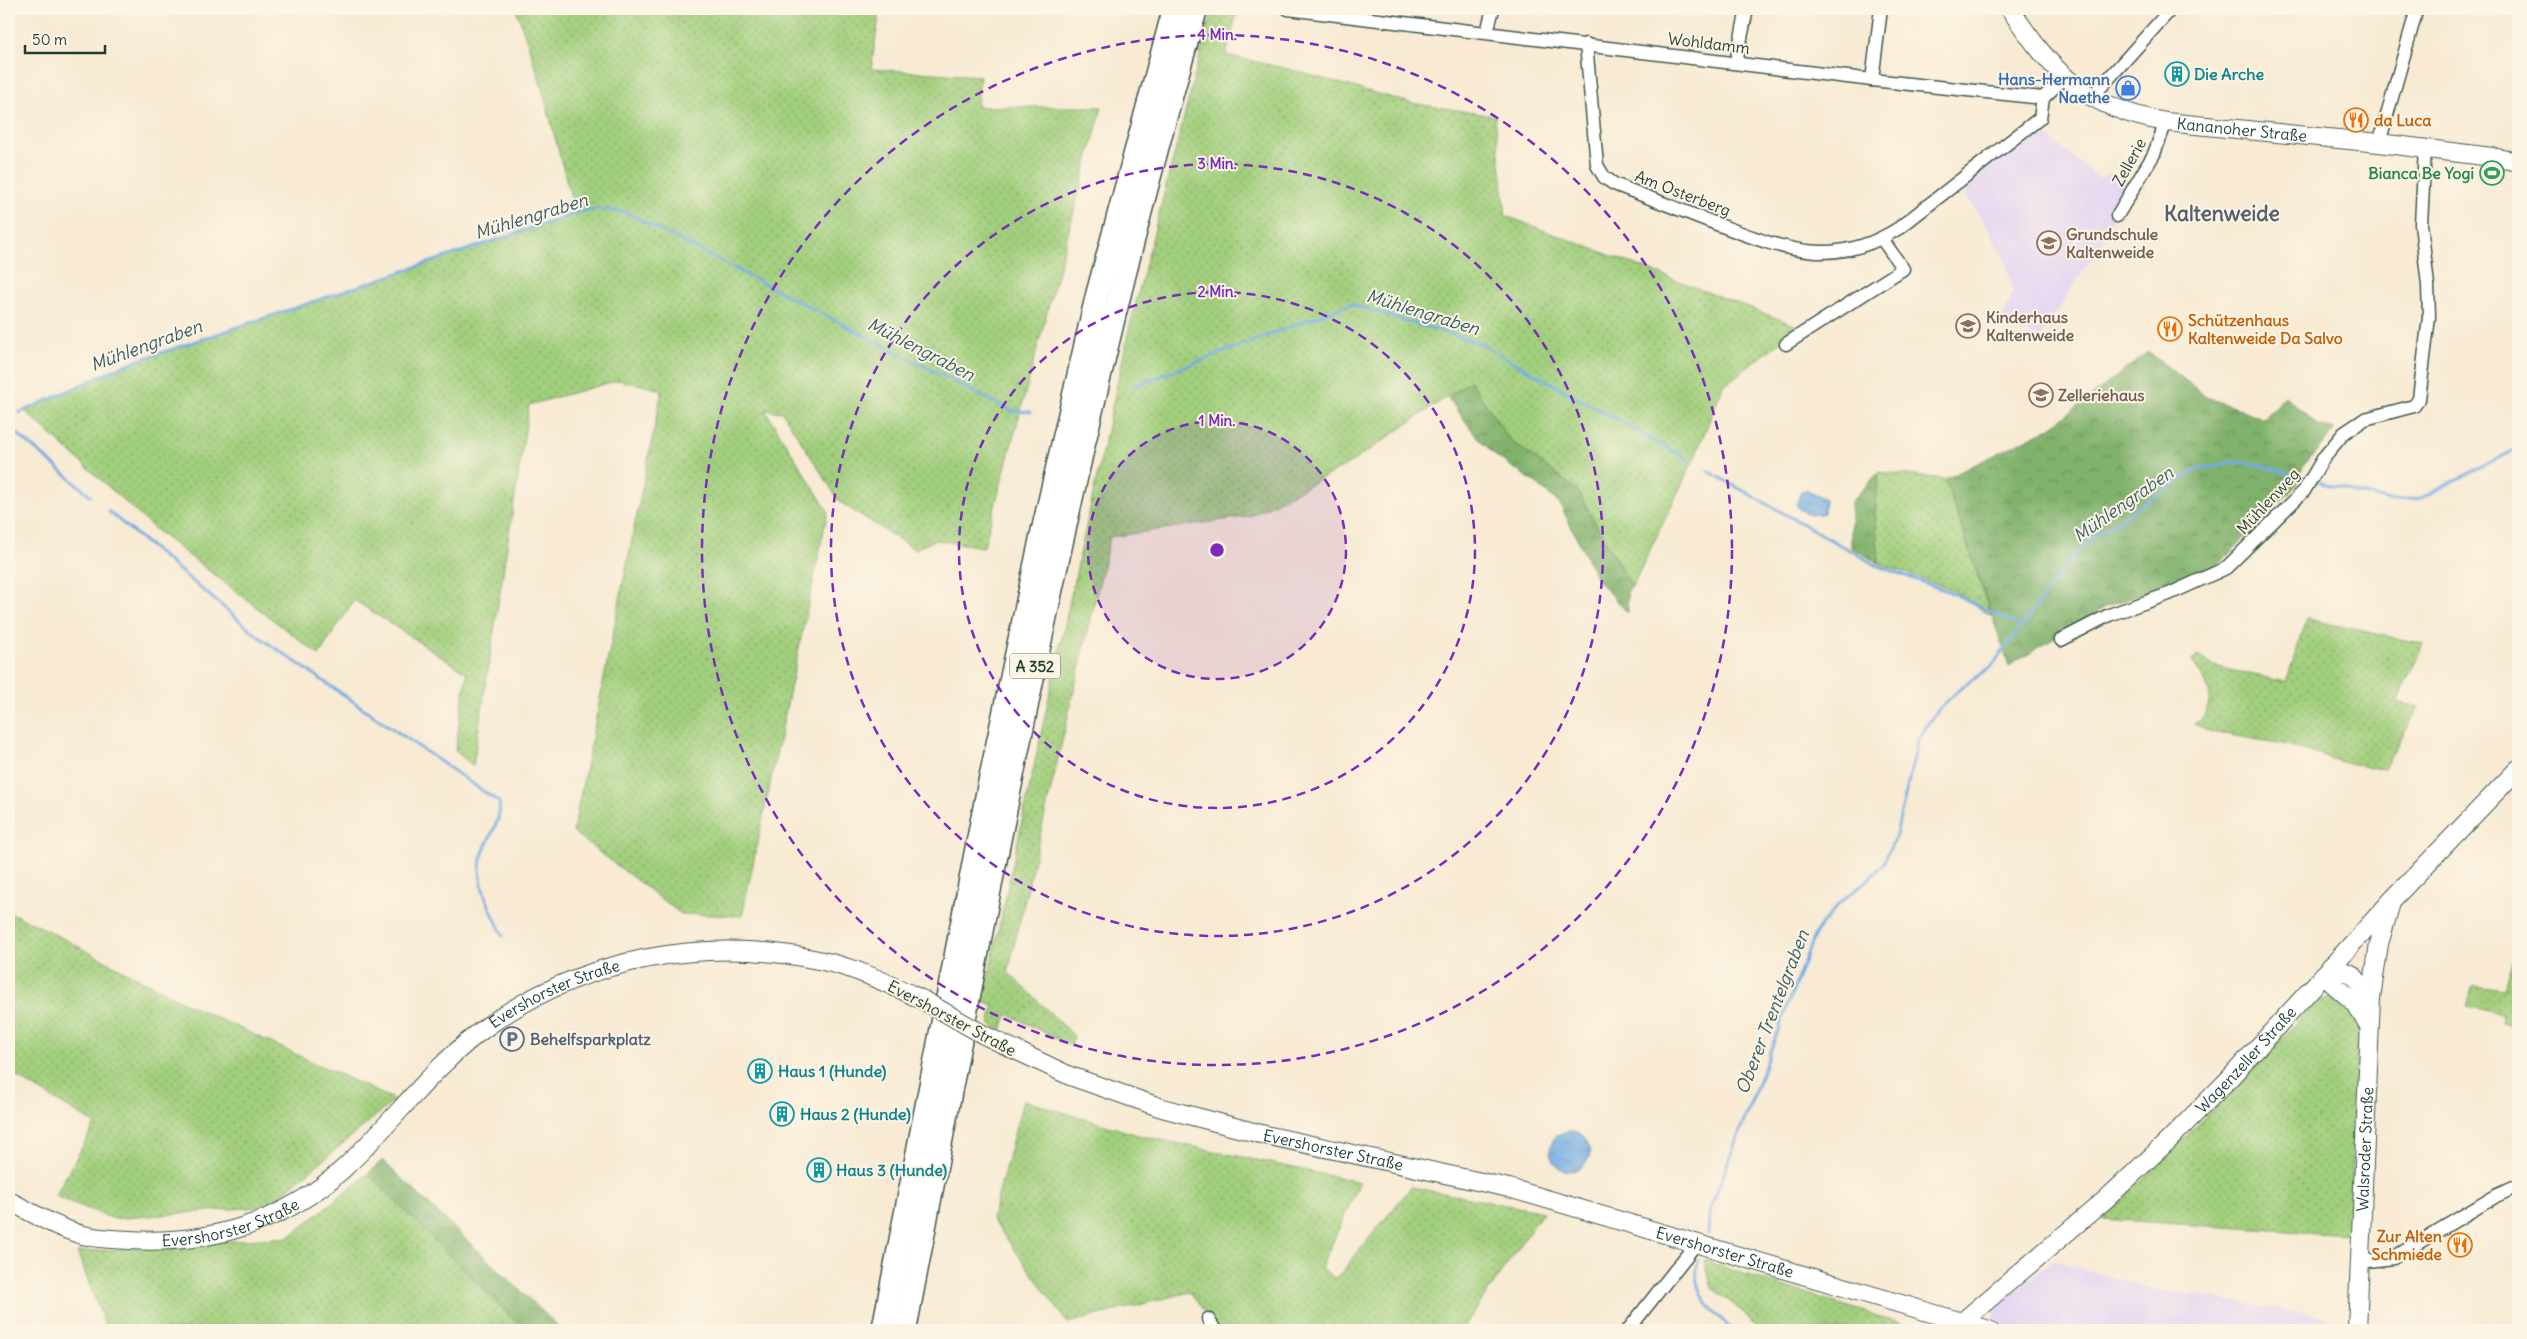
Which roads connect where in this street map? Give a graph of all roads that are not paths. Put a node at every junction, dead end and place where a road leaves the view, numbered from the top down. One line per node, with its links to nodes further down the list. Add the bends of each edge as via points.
1 (1174, 9): 36 (highway, A 352, via 1097,296 1040,542 986,798)
2 (1196, 9): 37 (highway, A 352, via 1116,301 1061,546 984,918)
3 (1288, 9): 10 (street, Wohldamm)
4 (1493, 9): 11 (street)
5 (1747, 9): 13 (street)
6 (1881, 9): 15 (street)
7 (2010, 9): 14 (street, Kananoher Straße, via 2038,51)
8 (2171, 9): 17 (street)
9 (2417, 9): 19 (street)
10 (1342, 12): 11 (street, Wohldamm)
11 (1487, 32): 12 (street, Wohldamm)
12 (1586, 44): 13 (street, Wohldamm); 23 (street, Am Osterberg, via 1597,166 1614,184 1783,248 1838,252)
13 (1736, 62): 15 (street, Wohldamm)
14 (2065, 77): 16 (street); 17 (street, Kananoher Straße)
15 (1872, 80): 16 (street, Wohldamm)
16 (2043, 98): 23 (street, Am Osterberg, via 2040,118)
17 (2091, 98): 18 (street, Kananoher Straße, via 2126,114)
18 (2166, 122): 19 (street, Kananoher Straße); 22 (street, Zellerie, via 2154,154)
19 (2379, 143): 20 (street, Kananoher Straße)
20 (2425, 149): 21 (street, Kananoher Straße); 25 (street, Mühlenweg, via 2421,224 2429,317 2419,399 2414,406 2365,420 2344,433 2291,504 2226,568 2169,594 2109,615)
21 (2518, 162)
22 (2117, 216)
23 (1882, 239): 24 (street, via 1903,269)
24 (1786, 344)
25 (2061, 640)
26 (2518, 769): 27 (street, Wagenzeller Straße)
27 (2392, 900): 28 (street, Wagenzeller Straße); 29 (street, Walsroder Straße, via 2379,944)
28 (2327, 971): 29 (street, via 2353,975); 30 (street, via 2356,1004); 35 (street, Wagenzeller Straße, via 2168,1141 2105,1200)
29 (2371, 998): 30 (street, Walsroder Straße)
30 (2369, 1027): 34 (street, Walsroder Straße)
31 (2518, 1186): 34 (street, via 2393,1258)
32 (9, 1201): 33 (street, Evershorster Straße, bridge, via 67,1230 104,1239 179,1240 241,1229 269,1218 319,1189 367,1145 435,1072 488,1026 554,987 630,961 727,950 788,955 846,967 923,1000 984,1035 1070,1076 1162,1108 1261,1134 1509,1188)
33 (1693, 1242): 35 (street, Evershorster Straße); 38 (street, via 1691,1250)
34 (2360, 1262): 40 (street, Walsroder Straße)
35 (1958, 1326): 39 (street, Evershorster Straße)
36 (883, 1330)
37 (905, 1330)
38 (1628, 1330)
39 (1989, 1330)
40 (2357, 1330)

